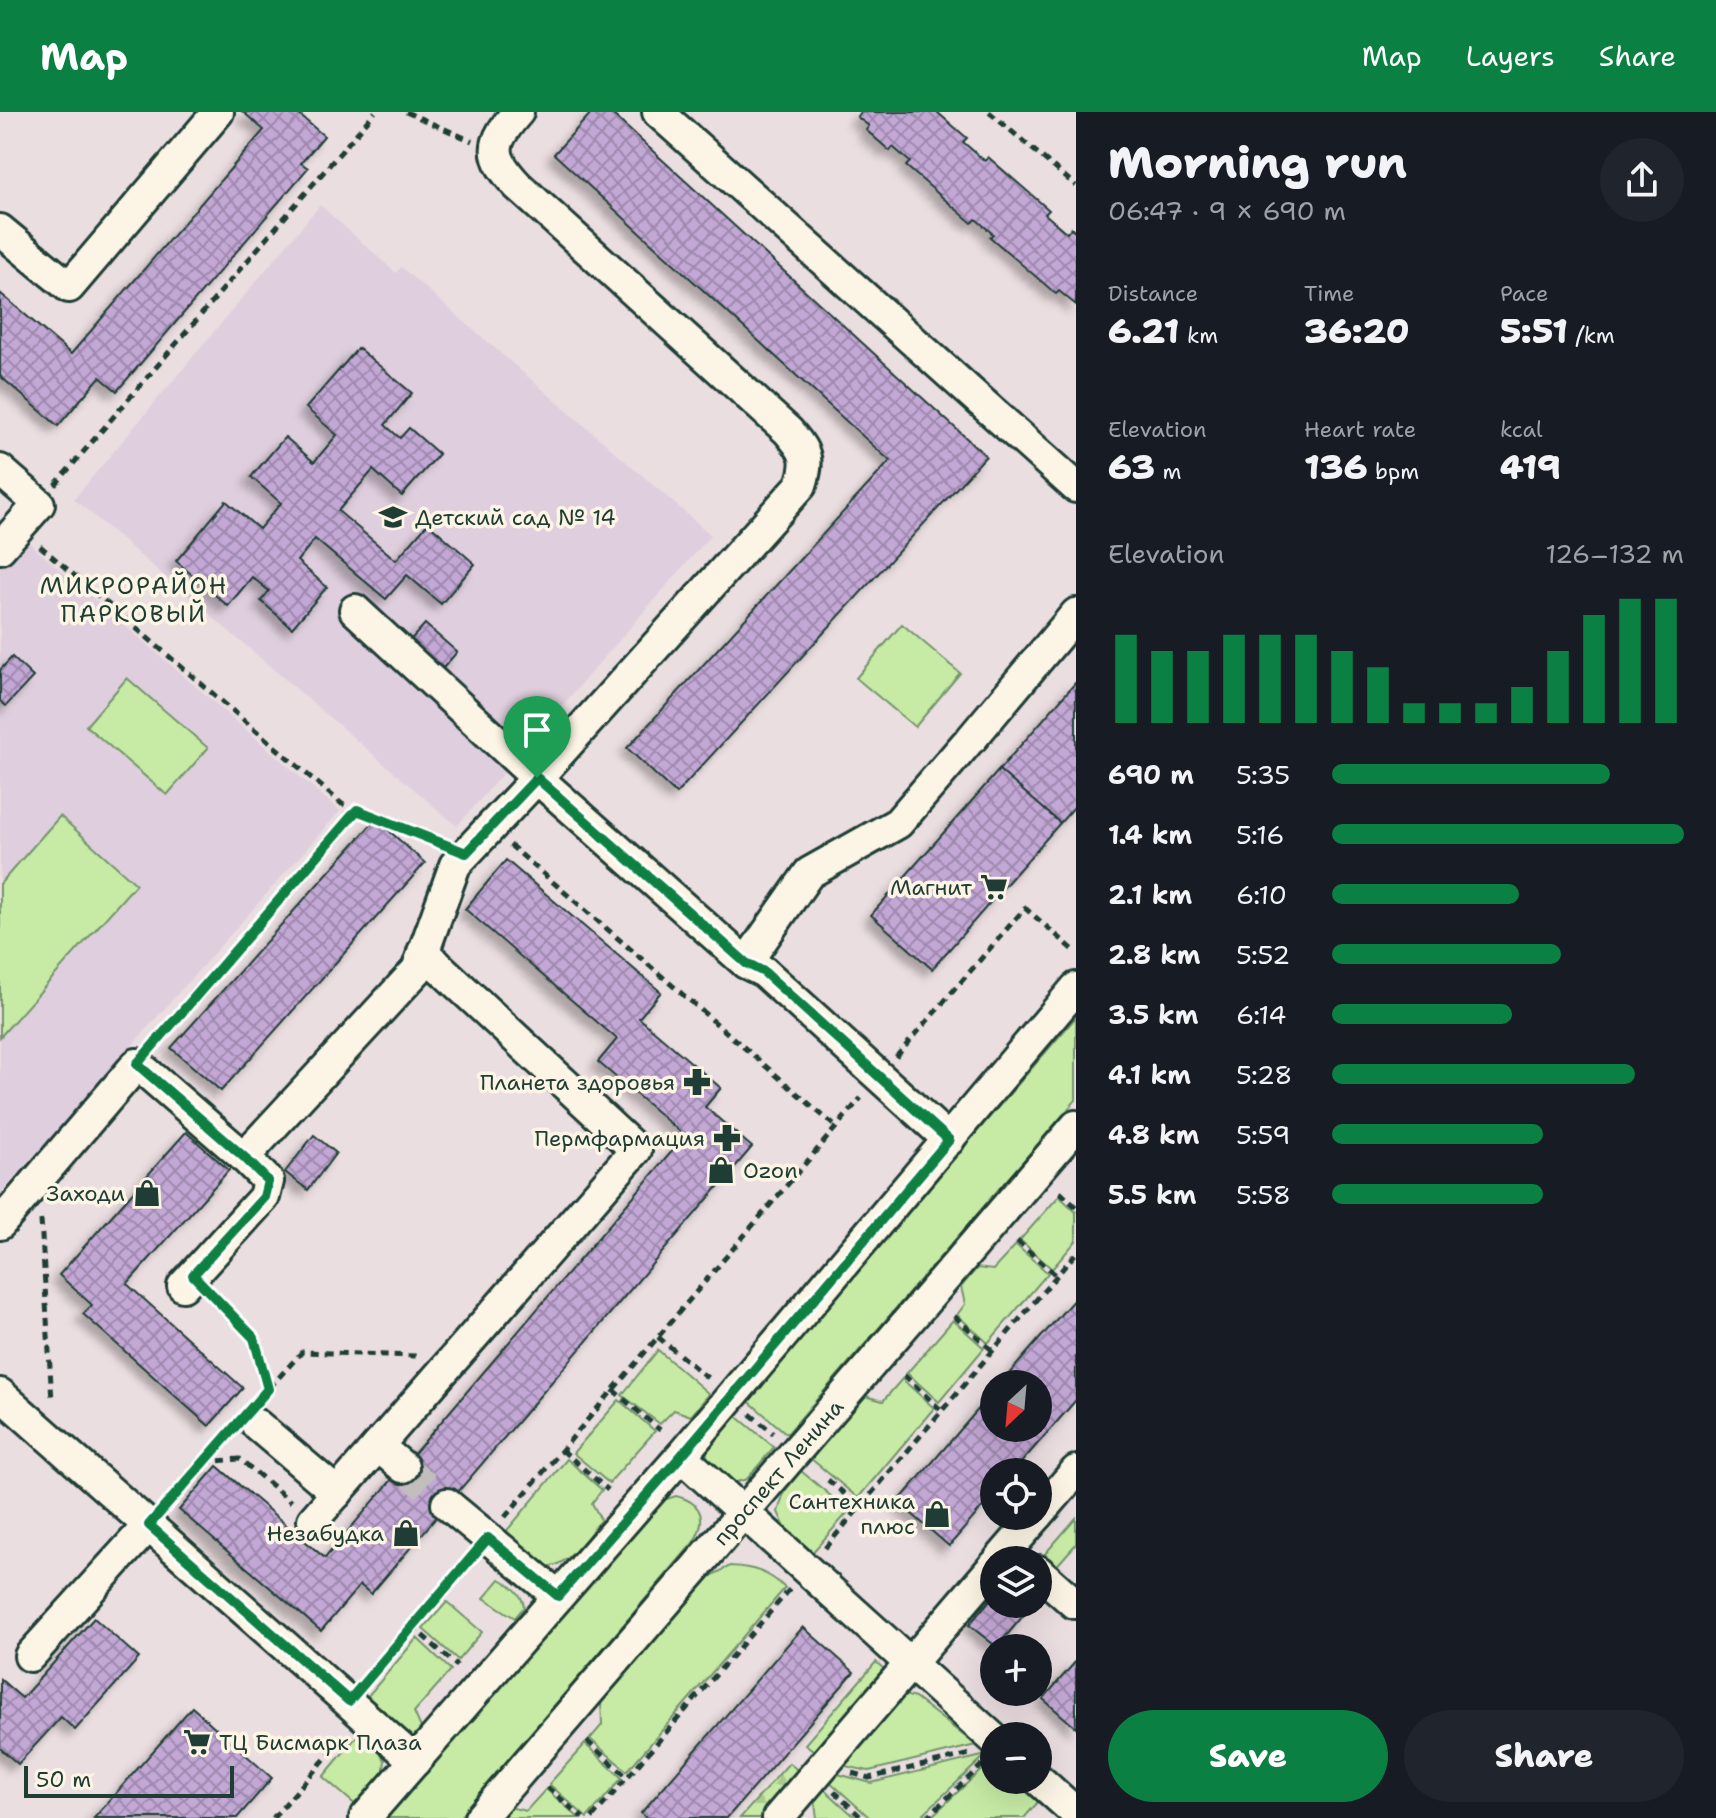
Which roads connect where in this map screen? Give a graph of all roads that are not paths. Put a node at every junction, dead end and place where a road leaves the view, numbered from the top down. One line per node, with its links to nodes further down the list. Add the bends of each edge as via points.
1 (218, 112): 4 (street, via 69,287)
2 (518, 112): 10 (street, via 499,135 495,151 500,167 788,431 803,448 808,466 787,504)
3 (658, 112): 6 (street)
4 (0, 230)
5 (0, 470): 7 (street, via 39,504)
6 (1076, 487)
7 (9, 537)
8 (355, 610): 10 (street)
9 (1076, 614): 12 (street, via 898,823 809,873)
10 (537, 778): 11 (street, via 455,865); 12 (street)
11 (423, 952): 16 (street, via 417,970); 21 (street, via 636,1150)
12 (746, 963): 15 (street, via 764,972)
13 (1076, 988): 15 (street)
14 (1076, 1126): 28 (street, проспект Ленина)
15 (949, 1140): 22 (street)
16 (244, 1157): 17 (street, via 137,1064); 18 (street, via 268,1181 264,1197)
17 (0, 1224)
18 (188, 1280)
19 (0, 1394): 30 (street)
20 (249, 1418): 25 (street)
21 (378, 1446): 23 (street); 25 (street)
22 (681, 1456): 28 (street); 33 (street)
23 (403, 1467)
24 (1076, 1471): 26 (street)
25 (337, 1493): 29 (street)
26 (1052, 1499)
27 (447, 1504): 33 (street)
28 (744, 1512): 36 (street); 42 (street, проспект Ленина)
29 (313, 1520)
30 (149, 1525): 35 (street); 38 (street)
31 (1052, 1583): 34 (street)
32 (980, 1588): 36 (street)
33 (558, 1596): 38 (street)
34 (1076, 1600)
35 (30, 1656)
36 (911, 1664): 37 (street); 43 (street)
37 (980, 1738)
38 (415, 1761): 41 (street)
39 (1052, 1792): 40 (street)
40 (1076, 1813)
41 (365, 1818)
42 (480, 1818)
43 (778, 1818)

